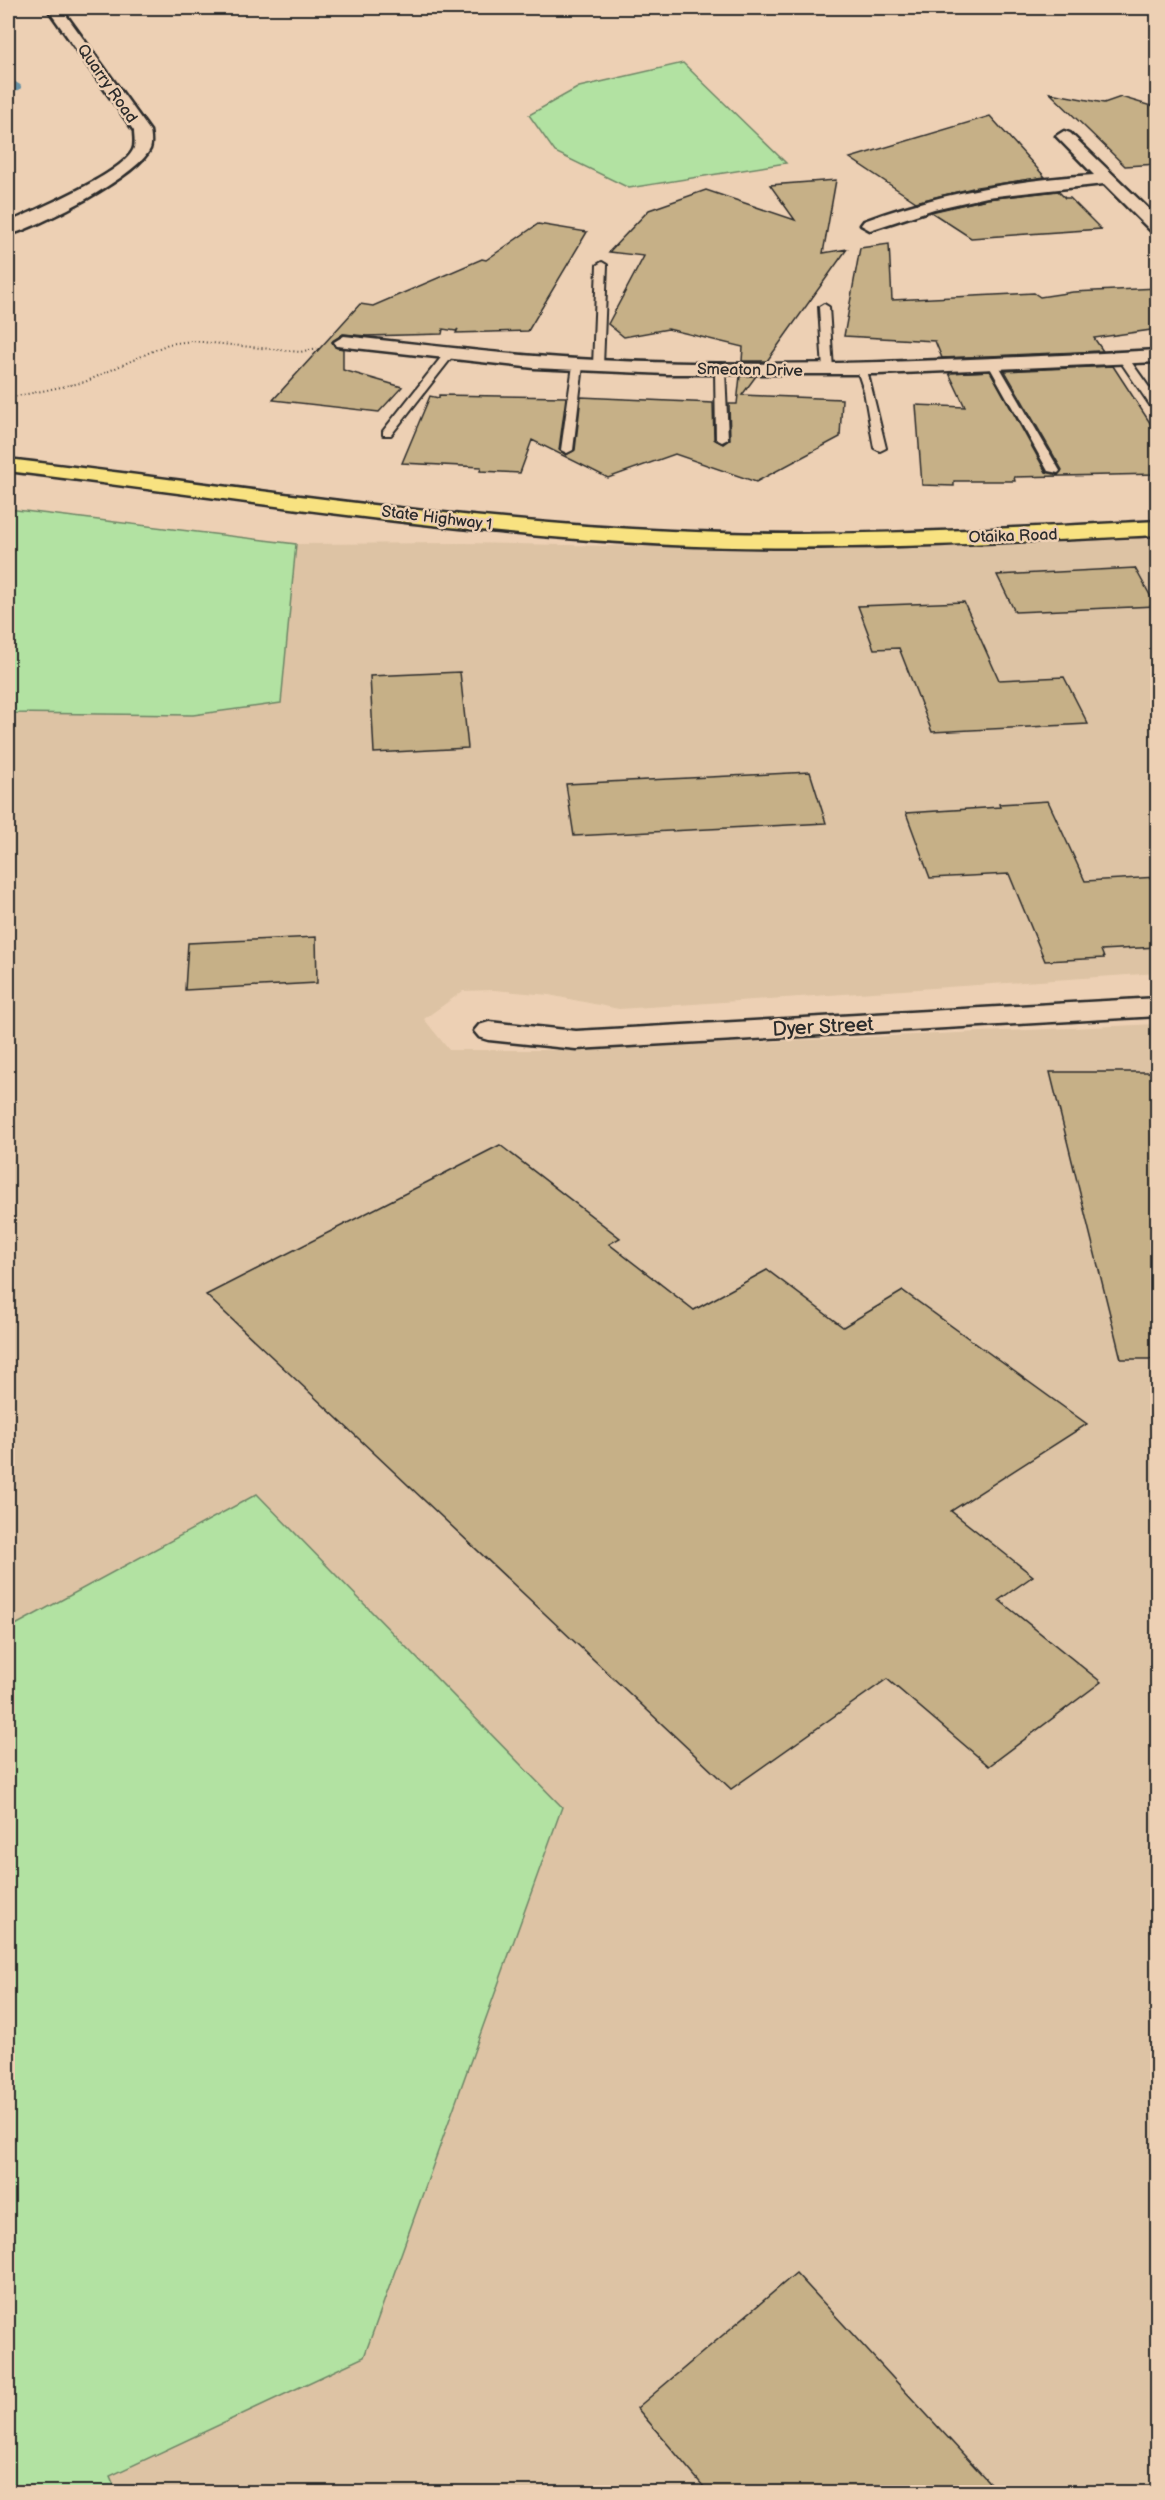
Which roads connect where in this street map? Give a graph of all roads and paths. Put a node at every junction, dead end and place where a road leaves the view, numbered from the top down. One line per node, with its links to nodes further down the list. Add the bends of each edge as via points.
1 (54, 8): 6 (street, Quarry Road, via 142,130 143,149 114,176)
2 (1064, 136): 3 (street)
3 (1107, 179): 4 (street, via 976,192 908,209); 5 (street)
4 (870, 225)
5 (1158, 228)
6 (8, 230)
7 (602, 265): 14 (lane)
8 (824, 307): 16 (lane)
9 (344, 342): 10 (street, Smeaton Drive); 18 (path, via 300,352 192,341 168,344 86,382)
10 (451, 352): 14 (street, Smeaton Drive); 20 (lane)
11 (1158, 357): 12 (street, Smeaton Drive)
12 (1123, 358): 13 (street, Smeaton Drive); 19 (lane)
13 (993, 364): 17 (street, Smeaton Drive); 25 (lane)
14 (588, 366): 15 (street, Smeaton Drive); 23 (lane)
15 (720, 370): 16 (street, Smeaton Drive); 21 (lane)
16 (828, 370): 17 (street, Smeaton Drive)
17 (862, 370): 22 (lane)
18 (8, 398)
19 (1158, 409)
20 (387, 433)
21 (722, 439)
22 (880, 448)
23 (567, 450)
24 (8, 465): 27 (highway, State Highway 1, via 570,531 670,538)
25 (1054, 471)
26 (1158, 528): 27 (highway, Otaika Road)
27 (869, 540)
28 (1158, 1008): 29 (street, Dyer Street, via 576,1040)
29 (489, 1031)

